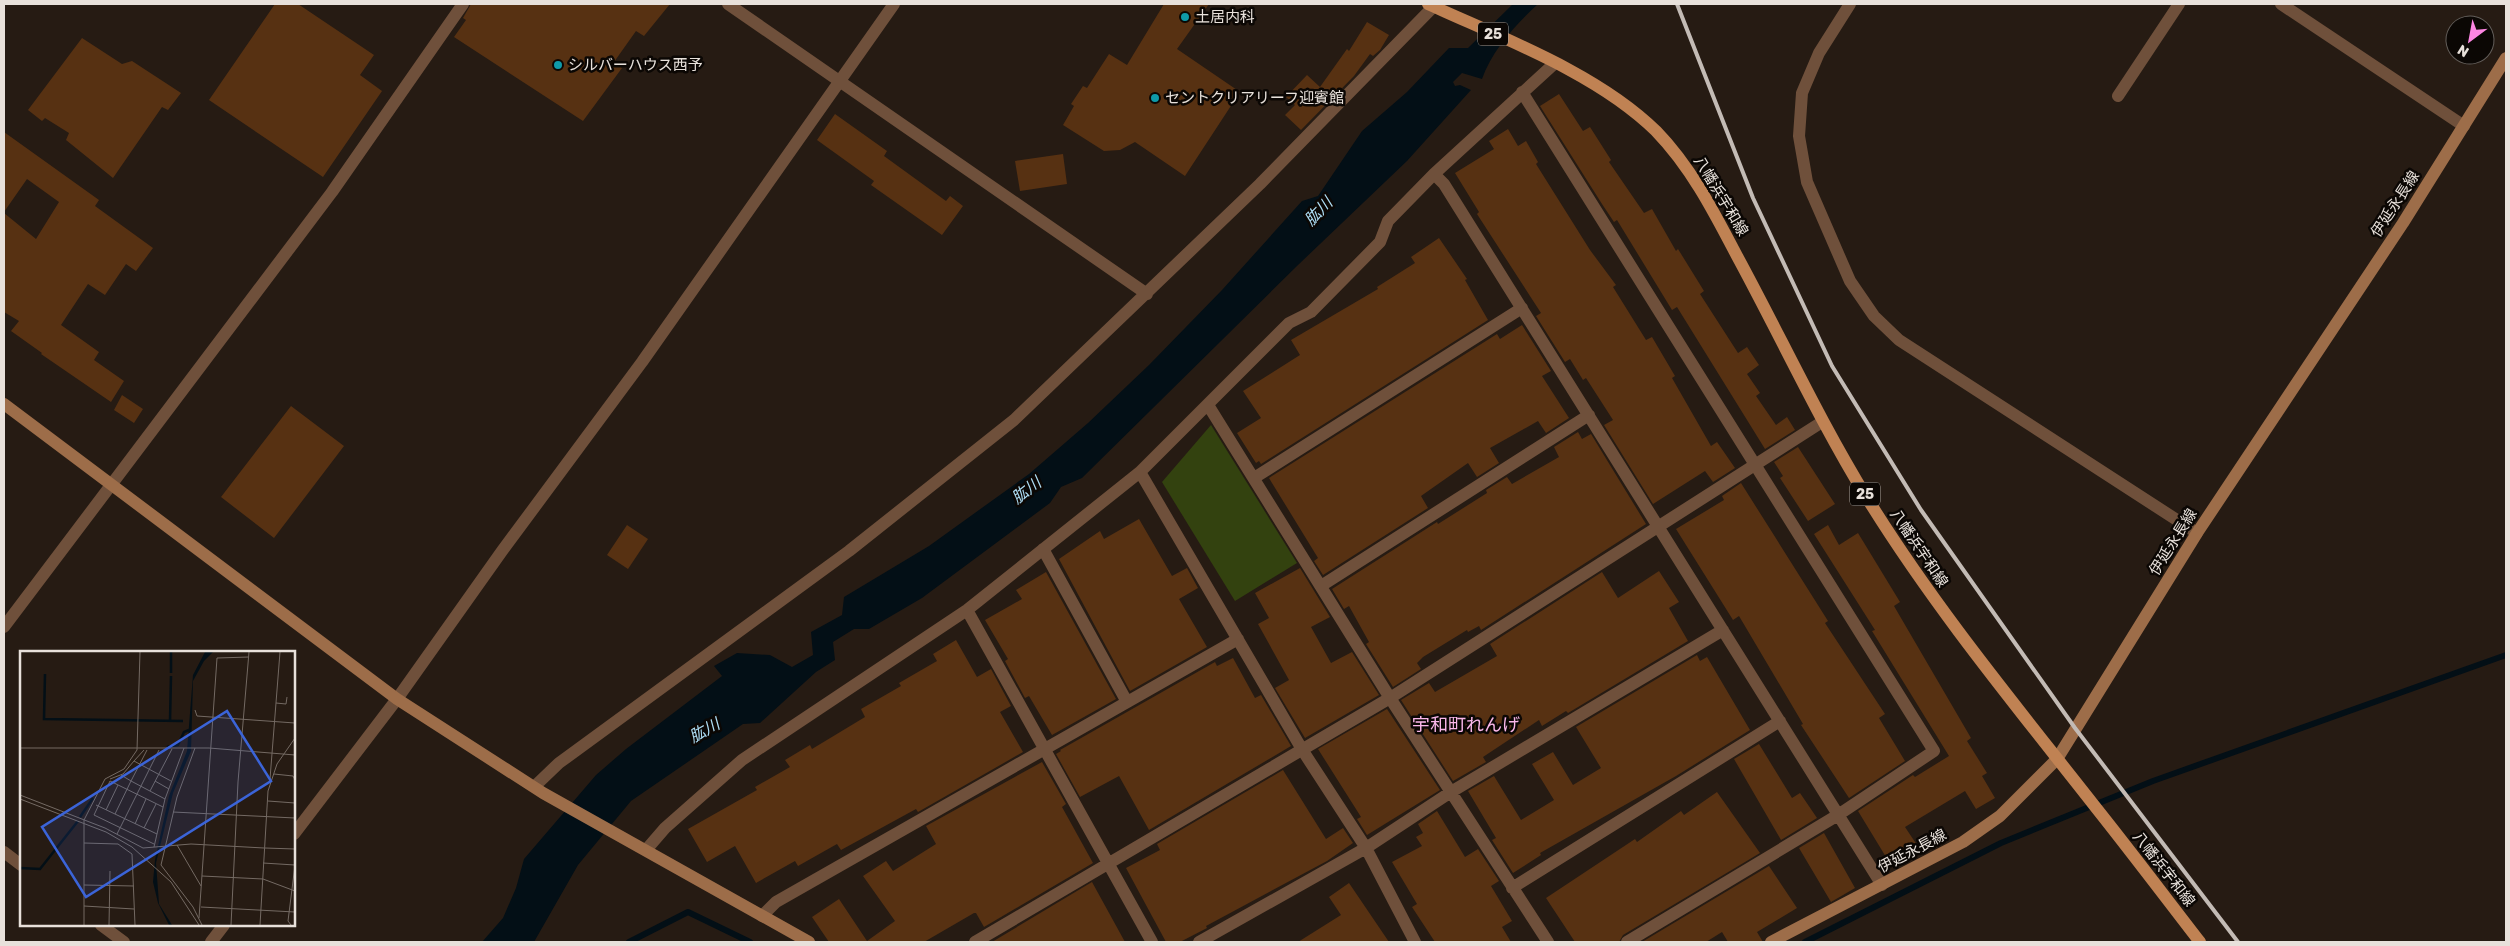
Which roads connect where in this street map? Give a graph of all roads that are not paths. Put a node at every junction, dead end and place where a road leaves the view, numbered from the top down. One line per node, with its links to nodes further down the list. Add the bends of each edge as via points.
1 (463, 4): 24 (street, via 332,192)
2 (728, 4): 10 (street)
3 (894, 4): 10 (street)
4 (1850, 4): 26 (street, via 1819,52 1802,93 1799,136 1807,182 1850,281 1874,316 1899,340)
5 (2179, 4): 12 (street)
6 (2280, 4): 13 (street)
7 (1433, 5): 9 (main road, 八幡浜宇和線 / 25); 15 (street, via 1260,184)
8 (2506, 58): 13 (main road, 伊延永長線)
9 (1555, 63): 11 (street); 20 (main road, 八幡浜宇和線 / 25, via 1624,104 1672,149 1705,197)
10 (840, 81): 15 (street); 34 (street, via 733,235)
11 (1522, 92): 14 (street); 21 (street)
12 (2118, 96)
13 (2464, 126): 26 (main road, 伊延永長線)
14 (1434, 174): 16 (street, via 1444,184); 18 (street, via 1388,221 1380,242 1311,312 1288,323)
15 (1147, 294): 40 (street, via 1014,420 849,551 559,763)
16 (1522, 308): 19 (street); 23 (street)
17 (4, 404): 24 (main road)
18 (1208, 405): 22 (street); 23 (street)
19 (1589, 415): 25 (street); 28 (street)
20 (1822, 422): 21 (street); 39 (main road, 八幡浜宇和線 / 25, via 1905,560)
21 (1755, 465): 25 (street); 42 (street, via 1934,751)
22 (1140, 472): 27 (street); 32 (street)
23 (1254, 478): 28 (street)
24 (111, 485): 30 (street); 34 (main road)
25 (1659, 527): 31 (street); 33 (street)
26 (2197, 533): 39 (main road, 伊延永長線)
27 (1043, 549): 29 (street); 35 (street)
28 (1321, 586): 33 (street)
29 (967, 610): 37 (street); 45 (street, via 742,760 665,828)
30 (4, 627)
31 (1723, 630): 36 (street); 41 (street)
32 (1238, 638): 35 (street); 38 (street)
33 (1390, 698): 38 (street); 41 (street)
34 (397, 699): 40 (main road); 43 (street)
35 (1127, 702): 37 (street)
36 (1780, 721): 42 (street); 50 (street)
37 (1044, 750): 48 (street); 51 (street, via 776,902)
38 (1303, 751): 44 (street); 48 (street)
39 (2057, 759): 49 (main road, 伊延永長線, via 2015,802 1978,832); 64 (main road, 八幡浜宇和線 / 25)
40 (539, 790): 45 (main road)
41 (1451, 792): 44 (street); 50 (street)
42 (1838, 815): 49 (street); 62 (street)
43 (295, 833)
44 (1366, 848): 59 (street); 60 (street)
45 (646, 850): 51 (main road)
46 (4, 852): 47 (street)
47 (20, 864)
48 (1107, 864): 57 (street); 58 (street)
49 (1882, 884): 63 (main road, 伊延永長線)
50 (1512, 888): 61 (street)
51 (762, 916): 56 (main road)
52 (102, 926): 54 (street)
53 (223, 926): 55 (street)
54 (124, 942)
55 (211, 942)
56 (809, 942)
57 (975, 942)
58 (1152, 942)
59 (1199, 942)
60 (1415, 942)
61 (1548, 942)
62 (1627, 942)
63 (1771, 942)
64 (2200, 942)

